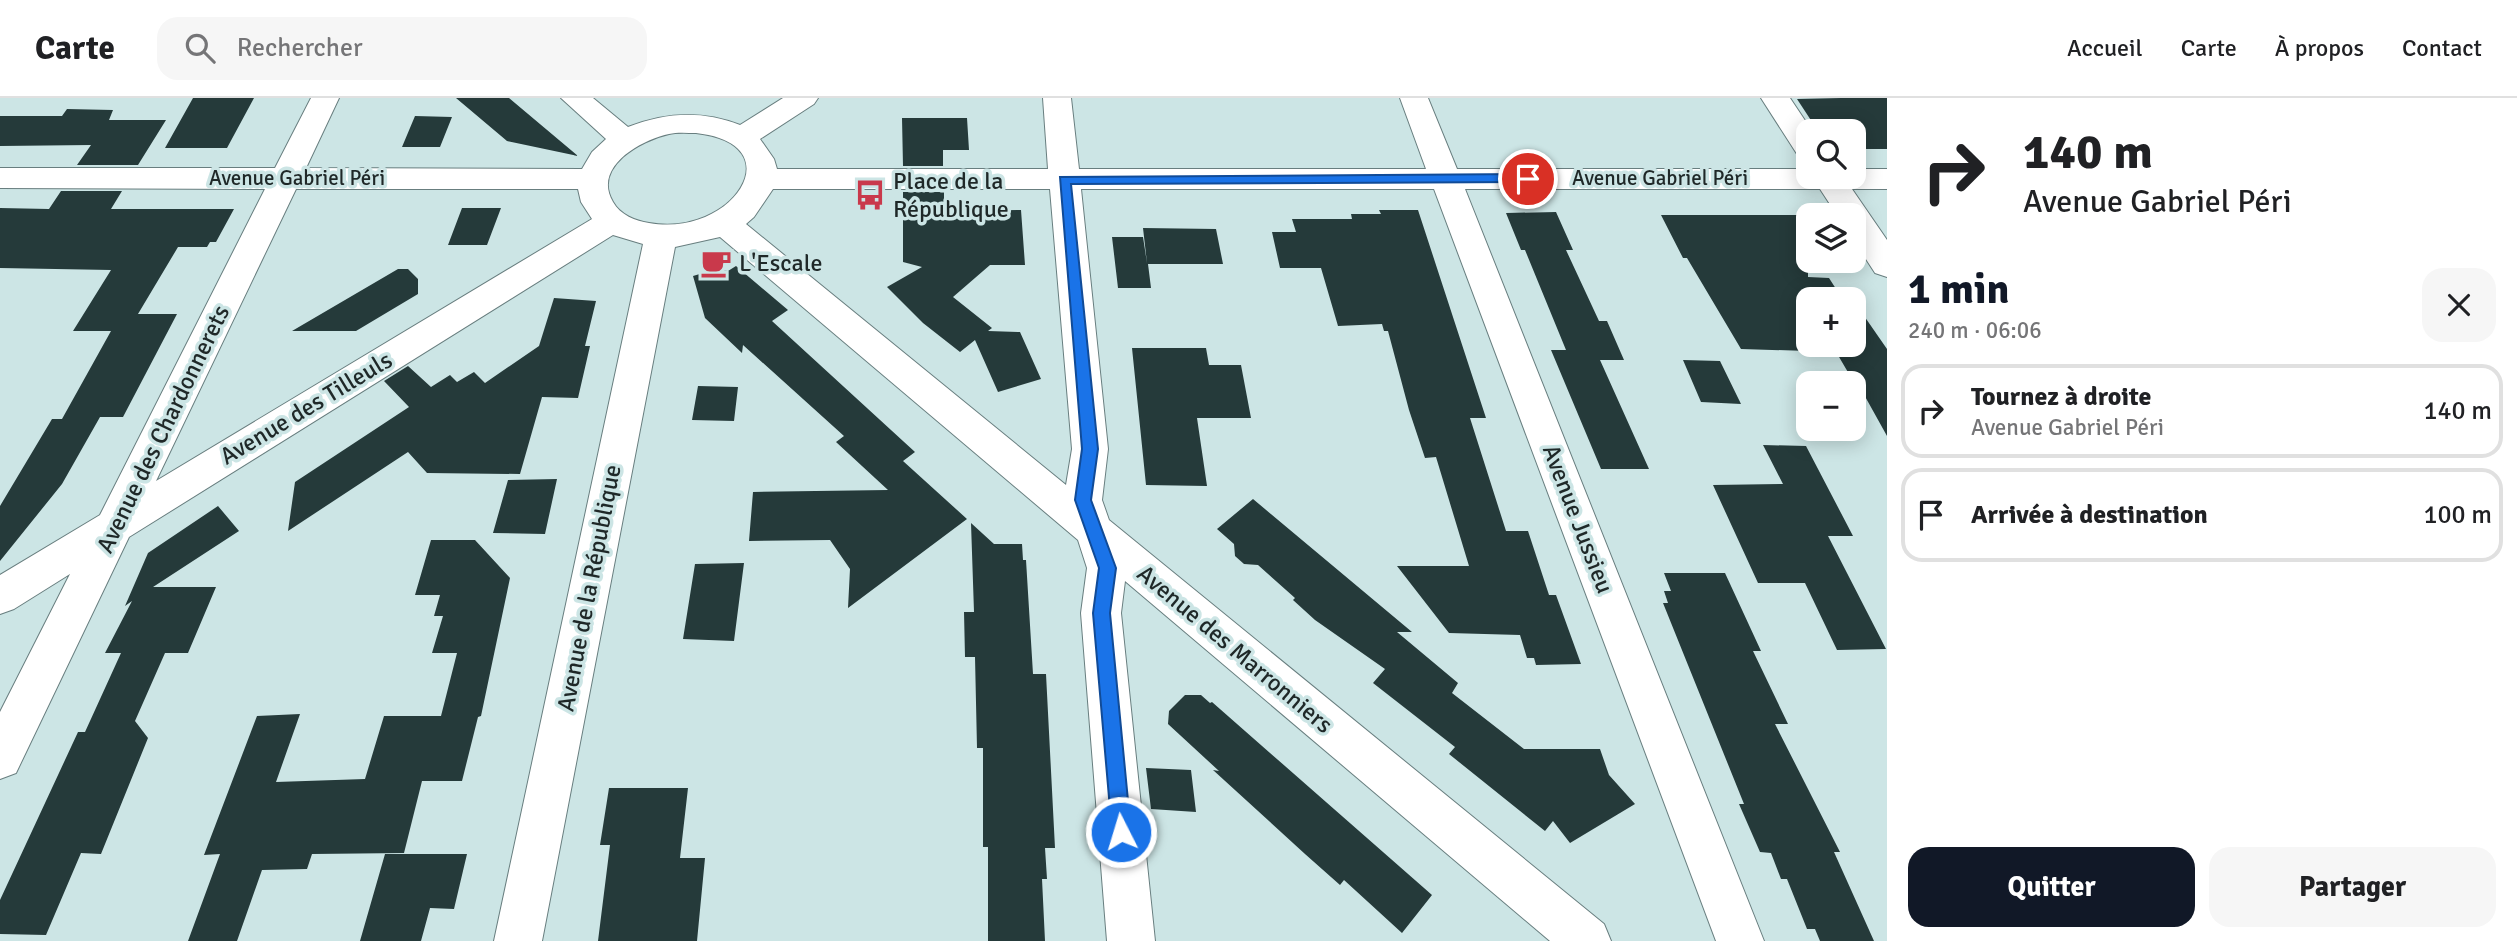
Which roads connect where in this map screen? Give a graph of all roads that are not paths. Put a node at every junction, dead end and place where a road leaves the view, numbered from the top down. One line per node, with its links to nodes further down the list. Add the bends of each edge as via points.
1 (325, 98): 11 (street, Avenue des Chardonnerets)
2 (575, 98): 10 (street)
3 (804, 98): 9 (street)
4 (1057, 98): 19 (street)
5 (1414, 98): 16 (street, Avenue Jussieu)
6 (1775, 98): 8 (street)
7 (686, 111): 9 (street); 10 (street)
8 (1796, 129)
9 (741, 137): 15 (street, via 761,163)
10 (625, 140): 14 (street, via 601,163)
11 (287, 177): 12 (street, Avenue Gabriel Péri); 14 (street, Avenue Gabriel Péri); 25 (street, Avenue des Chardonnerets)
12 (0, 178)
13 (1796, 178): 16 (street, Avenue Gabriel Péri)
14 (594, 179): 21 (street, via 593,194)
15 (761, 179): 19 (street, Avenue Gabriel Péri); 22 (street, via 744,208)
16 (1446, 179): 19 (street, Avenue Gabriel Péri); 32 (street, Avenue Jussieu)
17 (1866, 179): 18 (street, Avenue Gabriel Péri)
18 (1887, 179)
19 (1065, 180): 26 (street, via 1090,449 1083,500)
20 (1835, 189): 24 (street)
21 (612, 221): 23 (street); 25 (street, Avenue des Tilleuls)
22 (723, 222): 23 (street, via 690,234); 26 (street, Avenue des Marronniers)
23 (661, 236): 29 (street, Avenue de la République)
24 (1887, 265)
25 (118, 521): 27 (street, Avenue des Tilleuls); 28 (street, Avenue des Chardonnerets)
26 (1095, 533): 30 (street, via 1107,568 1101,613); 31 (street, Avenue des Marronniers)
27 (0, 596)
28 (0, 758)
29 (518, 941)
30 (1131, 941)
31 (1587, 941)
32 (1740, 941)

